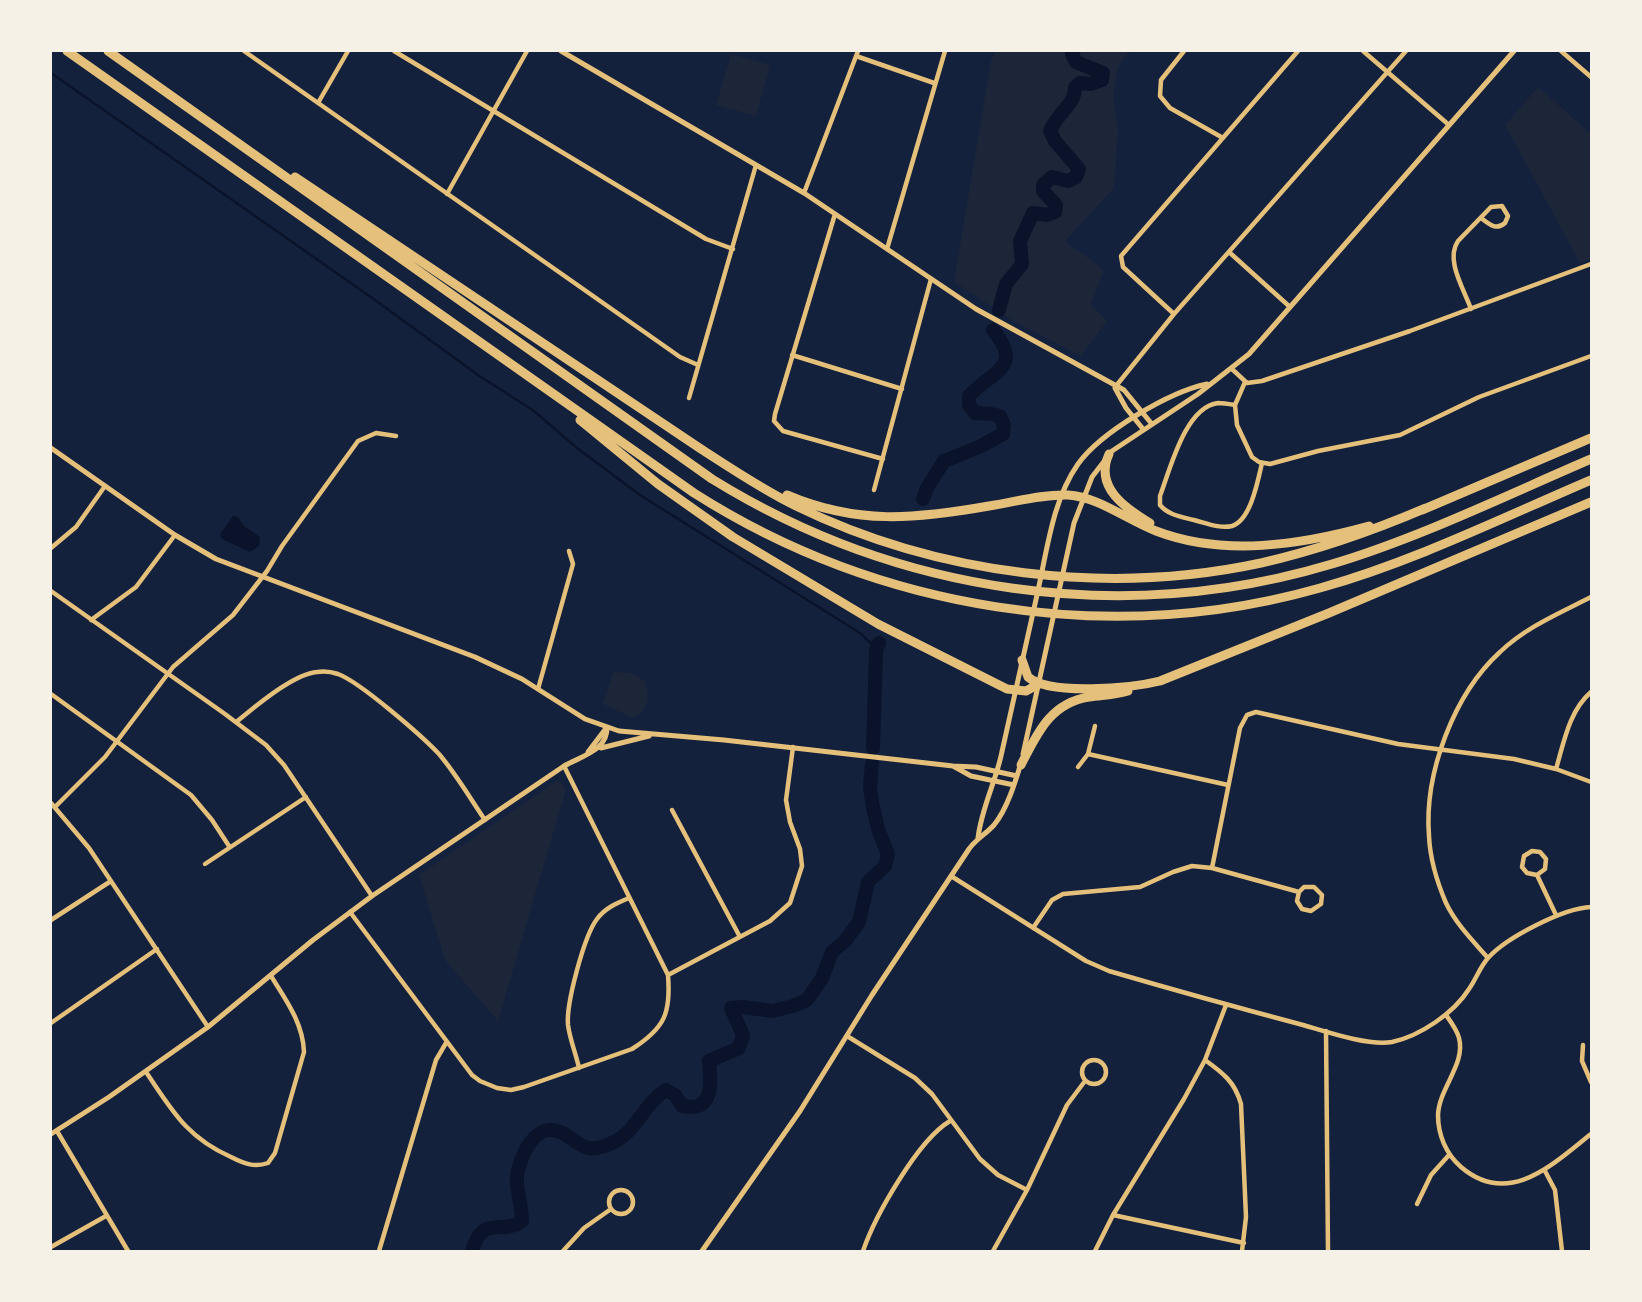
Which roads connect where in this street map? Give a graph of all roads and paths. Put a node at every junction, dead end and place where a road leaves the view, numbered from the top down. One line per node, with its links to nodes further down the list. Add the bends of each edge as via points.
1 (67, 51): 41 (highway)
2 (108, 51): 17 (highway)
3 (244, 51): 20 (street)
4 (348, 51): 20 (street)
5 (394, 51): 21 (street)
6 (527, 51): 21 (street)
7 (561, 51): 24 (street)
8 (945, 51): 19 (street)
9 (1184, 51): 23 (street, via 1161,80 1159,92 1166,106)
10 (1298, 51): 23 (street)
11 (1363, 51): 16 (street)
12 (1406, 51): 16 (street)
13 (1514, 51): 22 (street)
14 (1561, 51): 18 (street)
15 (857, 53): 19 (street); 25 (street)
16 (1388, 72): 22 (street); 31 (street)
17 (145, 77): 57 (highway, via 712,479 818,535 919,570 998,587 1091,596 1159,596 1239,586 1291,576 1368,552); 58 (highway)
18 (1591, 77)
19 (934, 83): 29 (street)
20 (318, 103): 26 (street)
21 (494, 110): 26 (street); 30 (street, via 706,239)
22 (1449, 125): 34 (street)
23 (1223, 138): 36 (street, via 1120,260)
24 (756, 165): 25 (street); 30 (street)
25 (804, 193): 27 (street)
26 (447, 194): 39 (street, via 680,357)
27 (835, 214): 29 (street); 37 (street)
28 (1481, 218): 28 (street, via 1497,205 1508,216 1498,227); 35 (street, via 1453,251)
29 (887, 248): 33 (street)
30 (733, 249): 39 (street)
31 (1229, 252): 34 (street); 36 (street)
32 (1591, 264): 35 (street)
33 (931, 279): 44 (street); 45 (street)
34 (1290, 307): 40 (street)
35 (1471, 309): 42 (street, via 1262,382)
36 (1174, 314): 45 (street)
37 (792, 355): 44 (street); 56 (street, via 774,416 778,428)
38 (1591, 356): 59 (street, via 1479,397 1400,435)
39 (698, 365): 46 (street)
40 (1232, 369): 42 (street); 43 (street)
41 (530, 378): 60 (highway, via 694,493 799,551 912,590 1046,613 1165,615 1284,597 1386,567); 80 (highway, via 658,484 725,532 886,629)
42 (1245, 382): 47 (street)
43 (1211, 384): 48 (street); 50 (street)
44 (902, 388): 56 (street)
45 (1115, 388): 48 (street); 49 (street)
46 (689, 398)
47 (1235, 405): 59 (street, via 1245,445); 59 (street, via 1207,407 1191,422 1160,505 1170,513 1210,524 1235,525 1245,515)
48 (1143, 412): 49 (street); 50 (street)
49 (1133, 418): 51 (street); 63 (street, via 1090,449)
50 (1151, 423): 51 (street)
51 (1143, 429): 55 (street)
52 (396, 436): 71 (street, via 376,433 358,441)
53 (1591, 438): 66 (highway)
54 (51, 448): 61 (street)
55 (1109, 454): 64 (street); 68 (highway, via 1105,477 1114,495 1147,521)
56 (883, 459): 62 (street)
57 (1591, 459)
58 (723, 463): 63 (highway, via 798,500 869,517 921,517); 66 (highway, via 798,507 888,543 963,562 1071,576 1158,576 1239,567 1325,546)
59 (1262, 463)
60 (1591, 481)
61 (105, 486): 67 (street); 69 (street, via 76,527)
62 (874, 490)
63 (1061, 495): 64 (highway); 75 (street)
64 (1082, 498): 68 (highway, via 1153,530); 77 (street)
65 (1591, 502): 78 (highway, via 1244,648)
66 (1426, 508): 68 (highway, via 1353,530 1286,543)
67 (175, 535): 71 (street); 74 (street, via 136,587)
68 (1196, 542)
69 (51, 548)
70 (569, 551): 79 (street, via 572,564)
71 (261, 578): 76 (street, via 233,615); 79 (street, via 475,657)
72 (51, 591): 74 (street)
73 (1591, 597): 90 (street, via 1530,629 1491,660 1458,706)
74 (90, 620): 76 (street)
75 (1022, 660): 77 (highway, via 1028,677); 80 (street)
76 (167, 674): 83 (street); 87 (street)
77 (1039, 684): 78 (highway); 80 (highway, via 1028,691); 93 (street)
78 (1144, 685): 93 (highway, via 1061,707 1041,727)
79 (538, 688): 85 (street, via 585,719)
80 (1015, 691): 98 (street)
81 (1591, 692): 97 (street, via 1573,716)
82 (51, 694): 87 (street)
83 (236, 722): 104 (street, via 276,755); 107 (street, via 306,675 337,673 431,746)
84 (1095, 726): 92 (street)
85 (607, 727): 86 (street); 89 (street, via 607,737); 91 (street)
86 (653, 735): 88 (street); 89 (street)
87 (117, 741): 105 (street, via 96,768); 109 (street, via 191,795)
88 (793, 747): 95 (street); 123 (street, via 786,800 802,857 798,883 781,913)
89 (598, 749): 91 (street)
90 (1442, 750): 97 (street); 103 (street, via 1256,712 1247,715 1240,728); 125 (street, via 1430,801 1431,852 1450,910)
91 (589, 752): 94 (street)
92 (1088, 754): 96 (street); 103 (street)
93 (1021, 765): 99 (street)
94 (565, 766): 107 (street); 117 (street)
95 (953, 766): 98 (street); 100 (street)
96 (1077, 767)
97 (1556, 769): 101 (street)
98 (998, 771): 99 (street); 100 (street)
99 (1017, 776): 102 (street)
100 (995, 781): 102 (street); 108 (street)
101 (1591, 782)
102 (1014, 785): 108 (street, via 996,823)
103 (1228, 785): 111 (street)
104 (306, 796): 109 (street); 116 (street)
105 (53, 805): 114 (street)
106 (672, 810): 123 (street)
107 (485, 820): 116 (street)
108 (978, 838): 113 (street)
109 (229, 846): 110 (street)
110 (205, 864)
111 (1212, 868): 115 (street); 122 (street, via 1182,868 1131,888 1063,894 1052,900)
112 (1537, 875): 112 (street, via 1522,867 1530,851 1540,852 1546,859 1545,869); 120 (street)
113 (951, 876): 122 (street); 133 (street)
114 (111, 881): 121 (street); 124 (street)
115 (1299, 892): 115 (street, via 1316,888 1322,895 1321,905 1311,911 1303,909 1297,901)
116 (372, 896): 119 (street)
117 (629, 898): 126 (street); 137 (street, via 596,920 587,941 568,1025)
118 (1591, 907): 120 (street)
119 (350, 912): 127 (street); 134 (street)
120 (1556, 915): 125 (street)
121 (51, 920)
122 (1033, 928): 128 (street, via 1101,968)
123 (740, 937): 126 (street)
124 (157, 949): 130 (street); 131 (street)
125 (1488, 958): 129 (street)
126 (668, 975): 137 (street, via 666,1014 657,1030 632,1049)
127 (271, 976): 131 (street); 138 (street, via 296,1019 303,1052 275,1153 268,1163 250,1165 193,1136)
128 (1226, 1005): 132 (street); 136 (street)
129 (1446, 1015): 132 (street, via 1384,1043); 144 (street, via 1460,1046 1439,1106 1441,1134)
130 (51, 1023)
131 (208, 1027): 138 (street)
132 (1326, 1031): 161 (street)
133 (847, 1036): 141 (street, via 915,1078); 156 (street)
134 (446, 1043): 137 (street, via 472,1074 497,1088 512,1090); 154 (street, via 436,1060)
135 (1583, 1045): 140 (street, via 1582,1062)
136 (1205, 1060): 149 (street); 151 (street, via 1227,1075 1241,1104)
137 (579, 1068)
138 (146, 1072): 142 (street)
139 (1085, 1081): 139 (street, via 1095,1084 1102,1080 1102,1063 1095,1060 1084,1065); 146 (street, via 1067,1105)
140 (1591, 1082)
141 (950, 1121): 146 (street, via 989,1168); 157 (street, via 933,1133 894,1189 873,1224)
142 (54, 1133): 150 (street)
143 (1591, 1134): 145 (street)
144 (1449, 1155): 145 (street, via 1473,1176 1493,1183 1527,1180); 147 (street, via 1431,1175)
145 (1545, 1171): 162 (street, via 1555,1190)
146 (1027, 1190): 158 (street)
147 (1417, 1204)
148 (611, 1209): 148 (street, via 609,1198 614,1192 631,1196 626,1213); 155 (street)
149 (1114, 1215): 151 (street); 159 (street)
150 (106, 1216): 152 (street); 153 (street)
151 (1244, 1242): 160 (street)
152 (51, 1247)
153 (128, 1251)
154 (379, 1251)
155 (563, 1251)
156 (702, 1251)
157 (864, 1251)
158 (993, 1251)
159 (1095, 1251)
160 (1242, 1251)
161 (1328, 1251)
162 (1562, 1251)

